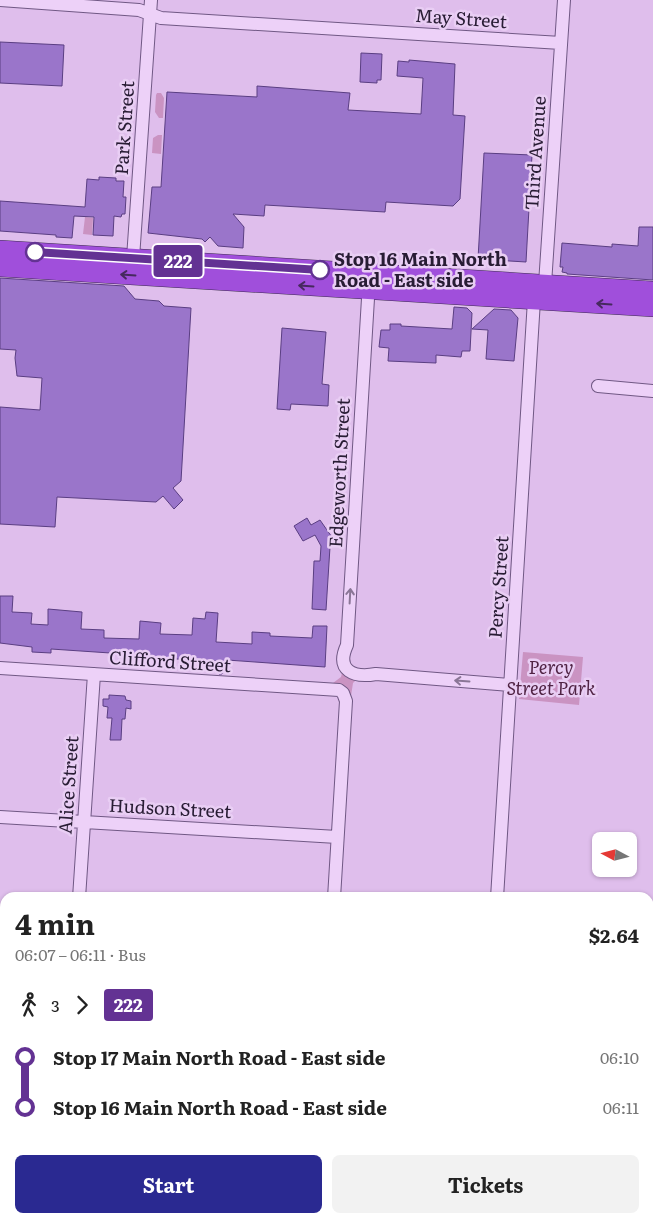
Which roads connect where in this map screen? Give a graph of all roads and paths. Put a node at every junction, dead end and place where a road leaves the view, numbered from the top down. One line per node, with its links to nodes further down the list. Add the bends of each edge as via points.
1 (0, 0): 4 (street, May Street, via 139,10)
2 (151, 0): 4 (street, Park Street)
3 (564, 0): 5 (street, Third Avenue)
4 (150, 14): 5 (street, May Street, via 161,18); 7 (street, Park Street)
5 (561, 43): 11 (street, Third Avenue)
6 (0, 250): 7 (highway)
7 (133, 258): 9 (highway)
8 (0, 267): 9 (highway, one-way to 8)
9 (369, 281): 10 (highway); 13 (highway); 20 (street, Edgeworth Street, one-way to 9, via 376,674 358,676 350,673 344,664)
10 (522, 282): 11 (highway); 13 (street)
11 (545, 284): 12 (highway); 14 (street)
12 (653, 290)
13 (534, 300): 14 (highway); 20 (street, Percy Street)
14 (562, 302): 15 (highway, one-way to 14)
15 (653, 307)
16 (598, 386): 17 (street)
17 (653, 390)
18 (0, 668): 19 (street, Clifford Street)
19 (94, 674): 22 (street, Alice Street); 23 (street, Clifford Street, via 339,690 346,701)
20 (510, 685): 26 (street, Percy Street)
21 (0, 817): 22 (street, Hudson Street)
22 (84, 822): 23 (street, Hudson Street); 24 (street, Alice Street)
23 (338, 837): 25 (street)
24 (79, 892)
25 (334, 892)
26 (497, 892)

